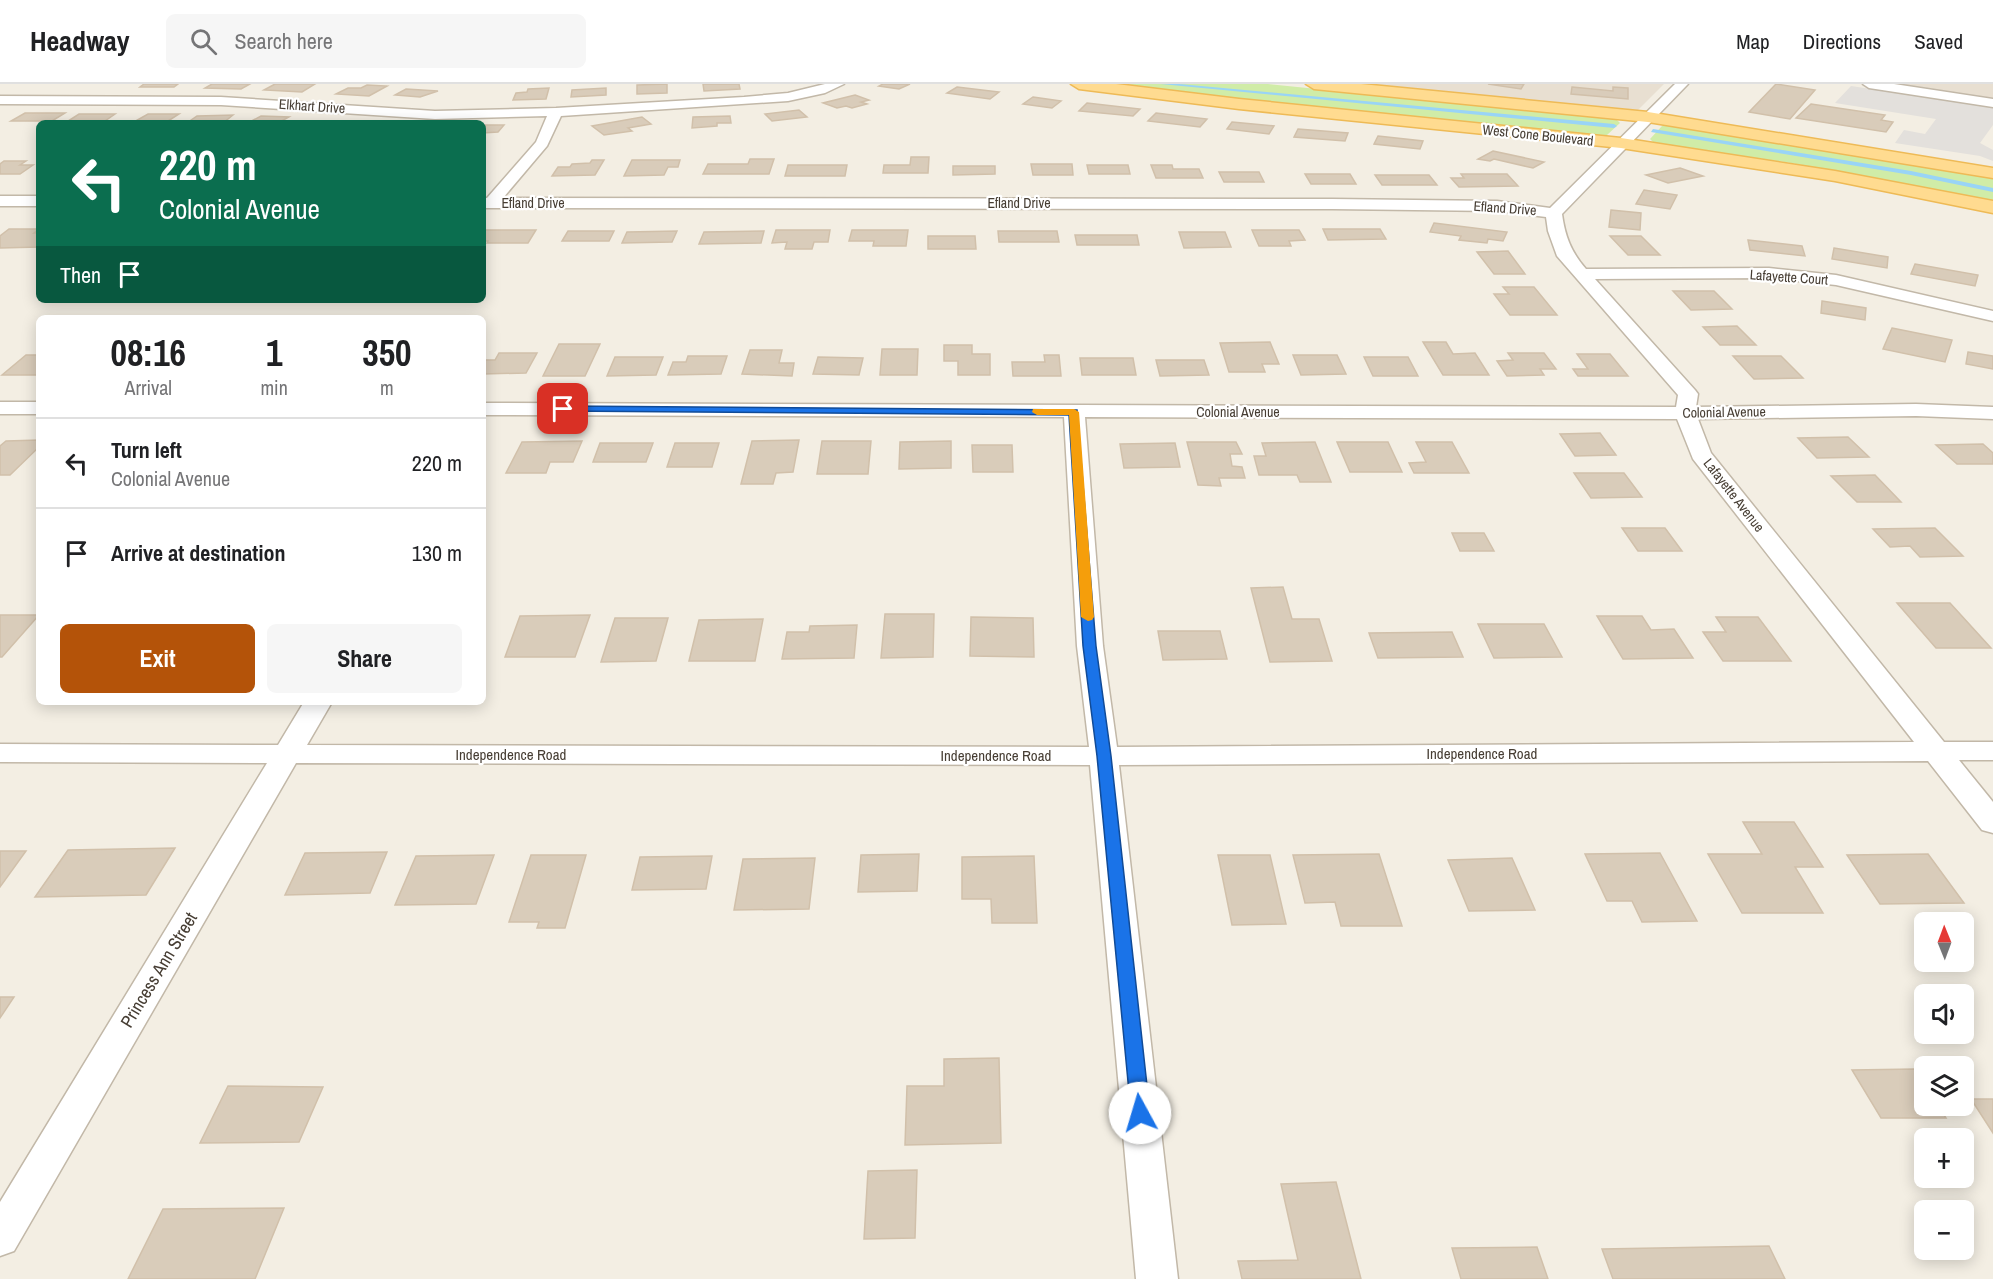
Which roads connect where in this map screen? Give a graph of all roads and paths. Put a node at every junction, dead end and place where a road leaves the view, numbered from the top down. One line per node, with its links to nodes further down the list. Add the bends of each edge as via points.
1 (27, 84): 7 (street)
2 (838, 84): 9 (street, Elkhart Drive, via 788,97)
3 (1079, 84): 11 (main road, West Cone Boulevard)
4 (1314, 84): 10 (main road, West Cone Boulevard)
5 (1682, 84): 10 (street)
6 (1869, 84): 8 (street)
7 (0, 100): 9 (street, Elkhart Drive, via 221,101 435,115)
8 (1993, 104)
9 (556, 111): 15 (street, via 542,143)
10 (1648, 117): 11 (street); 12 (main road, West Cone Boulevard)
11 (1622, 143): 16 (main road, West Cone Boulevard, via 1770,164); 17 (street)
12 (1993, 173)
13 (0, 201): 14 (street)
14 (36, 201)
15 (487, 203): 17 (street, Efland Drive, via 1355,204 1497,206)
16 (1993, 207)
17 (1554, 213): 18 (street, Lafayette Avenue, via 1565,256)
18 (1581, 274): 19 (street, Lafayette Court, via 1768,273 1836,280); 24 (street, Lafayette Avenue, via 1688,394)
19 (1993, 316)
20 (0, 408): 21 (street)
21 (36, 408)
22 (1074, 412): 24 (street, Colonial Avenue); 25 (street, Colonial Avenue); 31 (street, via 1090,646)
23 (1993, 412): 24 (street, Colonial Avenue)
24 (1685, 413): 27 (street, Lafayette Avenue, via 1701,454)
25 (486, 414)
26 (316, 705): 30 (street, Princess Ann Street)
27 (1936, 751): 28 (street, Independence Road); 31 (street, Independence Road); 32 (street, Lafayette Avenue)
28 (1993, 751)
29 (0, 753): 30 (street, Independence Road)
30 (286, 754): 31 (street, Independence Road); 33 (street, Princess Ann Street)
31 (1104, 756): 34 (street)
32 (1993, 823)
33 (0, 1238)
34 (1157, 1279)

